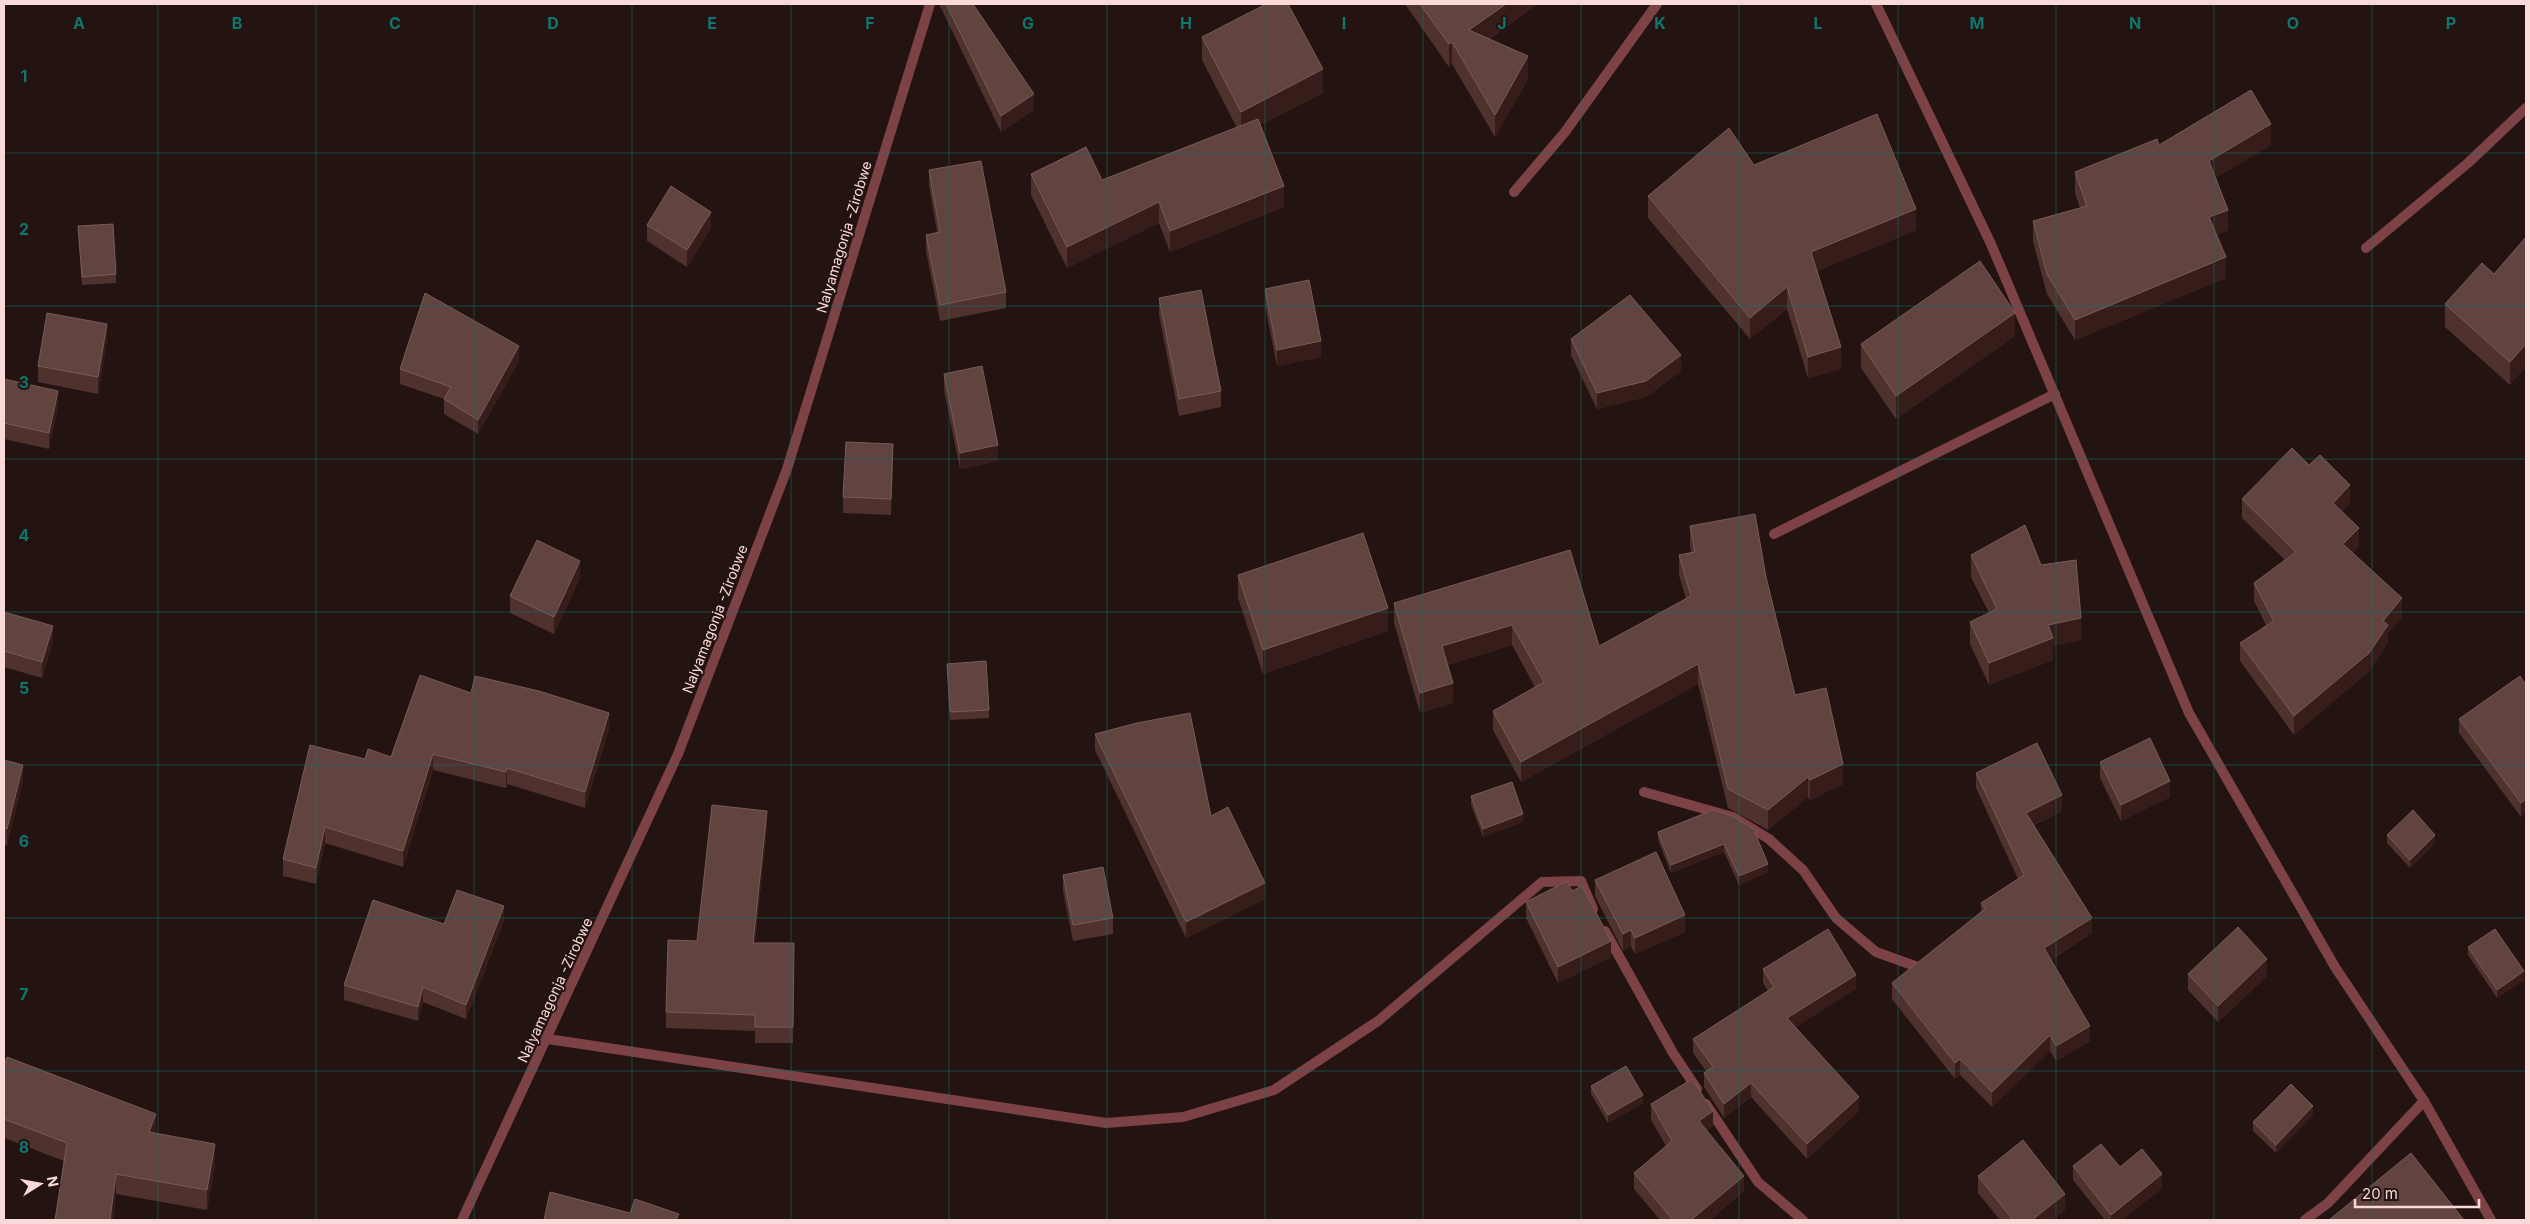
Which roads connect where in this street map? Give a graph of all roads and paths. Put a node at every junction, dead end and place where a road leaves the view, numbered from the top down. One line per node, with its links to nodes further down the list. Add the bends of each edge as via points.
1 (930, 4): 11 (street, Nalyamagonja -Zirobwe, via 787,469 678,754)
2 (1658, 4): 5 (street, via 1565,132)
3 (1876, 4): 7 (street, via 1990,244)
4 (2526, 108): 6 (street, via 2468,163)
5 (1514, 192)
6 (2366, 248)
7 (2054, 394): 8 (street); 12 (street, via 2189,712 2335,967)
8 (1774, 534)
9 (1644, 792): 10 (street, via 1733,817 1769,839 1803,870 1836,918 1876,952)
10 (1915, 966)
11 (548, 1039): 13 (street, Nalyamagonja -Zirobwe); 14 (street, via 1106,1123 1183,1117 1274,1090 1378,1021 1542,882 1581,881 1599,921 1673,1053 1758,1182)
12 (2424, 1101): 15 (street, via 2328,1203); 16 (street)
13 (462, 1220)
14 (1803, 1220)
15 (2305, 1220)
16 (2491, 1220)

